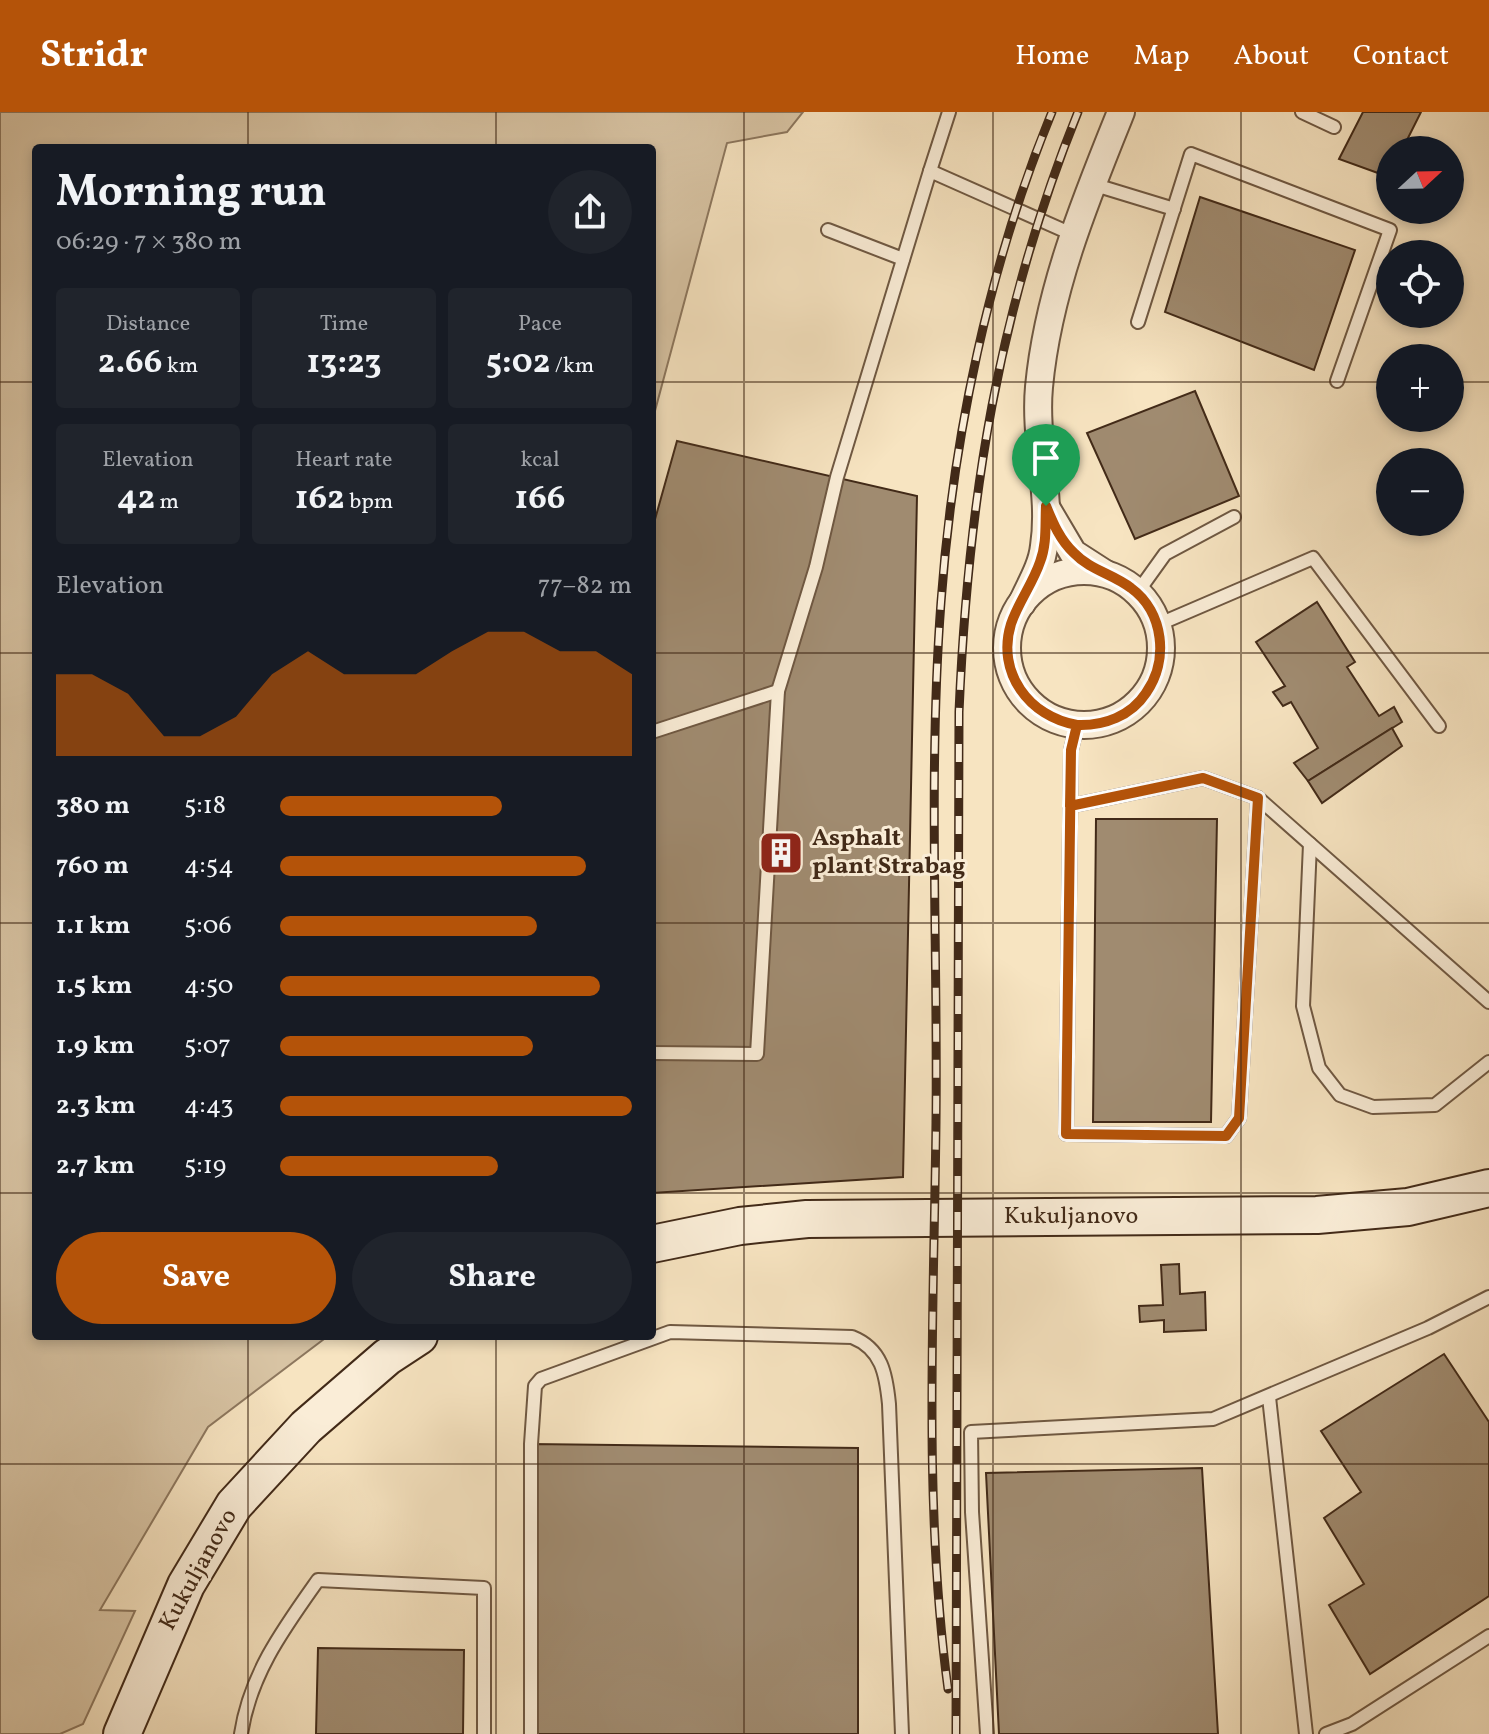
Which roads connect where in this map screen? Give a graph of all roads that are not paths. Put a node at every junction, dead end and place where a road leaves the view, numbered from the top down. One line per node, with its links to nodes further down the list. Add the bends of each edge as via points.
1 (949, 112): 5 (lane)
2 (1121, 112): 6 (street)
3 (1302, 112): 4 (lane)
4 (1334, 127)
5 (930, 171): 9 (lane); 10 (lane)
6 (1092, 184): 7 (lane); 9 (street)
7 (1174, 209): 11 (lane); 12 (lane, via 1191,154 1390,230)
8 (828, 230): 10 (lane)
9 (1074, 235): 13 (street, via 1044,339 1037,439)
10 (903, 259): 19 (lane)
11 (1138, 322)
12 (1337, 381)
13 (1046, 506): 15 (street, via 1073,553); 17 (street, via 1044,549)
14 (1234, 517): 16 (lane, via 1165,554)
15 (1114, 578): 16 (street); 17 (street, via 1068,573 1042,584)
16 (1137, 593): 18 (street)
17 (1022, 603): 20 (street, via 1008,640 1014,680 1039,711)
18 (1157, 625): 20 (street, via 1159,665 1141,701 1116,718); 21 (lane, via 1313,558)
19 (778, 691): 22 (lane); 27 (lane, via 757,1054)
20 (1077, 725): 24 (lane)
21 (1439, 726)
22 (656, 731)
23 (1258, 798): 24 (lane, via 1203,778); 24 (lane, via 1239,1118 1226,1136 1066,1134); 25 (lane)
24 (1070, 806)
25 (1310, 844): 26 (lane); 28 (lane, via 1303,1006 1315,1061 1340,1095 1373,1107 1435,1105)
26 (1489, 1002)
27 (656, 1053)
28 (1489, 1062)
29 (1489, 1188): 30 (main road, Kukuljanovo, via 1408,1207 1317,1215 807,1219)
30 (656, 1243)
31 (1489, 1297): 35 (lane)
32 (656, 1337): 41 (lane, via 670,1332 852,1337 877,1356 886,1372 889,1404)
33 (413, 1340): 37 (main road, Kukuljanovo, via 306,1427 234,1505 186,1585)
34 (648, 1340): 40 (lane, via 541,1379 535,1386)
35 (1269, 1397): 42 (lane, via 1213,1419 971,1432); 43 (lane)
36 (1489, 1636): 44 (lane, via 1352,1724)
37 (122, 1734)
38 (241, 1734): 39 (lane, via 268,1651 318,1580 484,1588)
39 (484, 1734)
40 (531, 1734)
41 (902, 1734)
42 (987, 1734)
43 (1306, 1734)
44 (1326, 1734)

